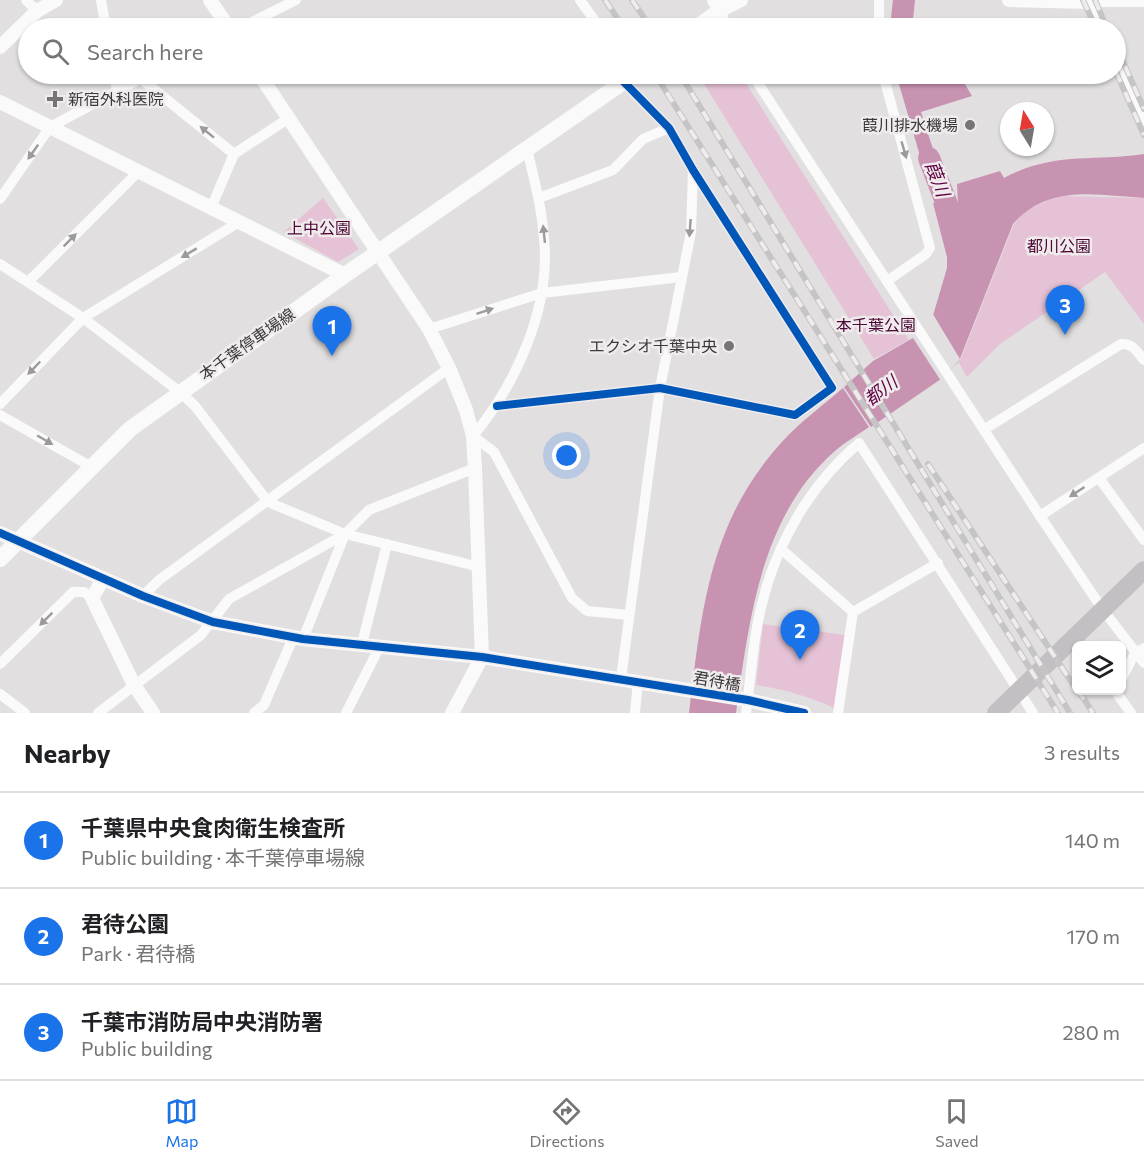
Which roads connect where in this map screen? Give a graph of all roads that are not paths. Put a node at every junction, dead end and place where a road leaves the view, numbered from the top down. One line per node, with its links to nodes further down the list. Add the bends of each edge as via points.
1 (26, 0): 13 (street)
2 (56, 0): 13 (street)
3 (101, 0): 15 (street)
4 (210, 0): 16 (street)
5 (296, 0): 17 (street)
6 (580, 0): 18 (street)
7 (740, 0): 12 (street)
8 (879, 0): 20 (street)
9 (1009, 0): 10 (street)
10 (1090, 1): 11 (street); 21 (street)
11 (1144, 2)
12 (718, 5): 19 (main road)
13 (37, 11): 14 (street)
14 (30, 18)
15 (104, 18)
16 (222, 18)
17 (260, 18)
18 (593, 18)
19 (706, 18)
20 (879, 18)
21 (1098, 18)
22 (18, 29): 23 (street)
23 (0, 46)
24 (1126, 80): 36 (street)
25 (116, 84): 33 (street)
26 (129, 84): 33 (street)
27 (154, 84): 40 (street, one-way to 27)
28 (266, 84): 35 (street)
29 (620, 84): 39 (main road, 本千葉停車場線)
30 (637, 84): 38 (street)
31 (759, 84): 52 (street)
32 (886, 84): 52 (street, one-way to 52, via 930,248)
33 (117, 90): 37 (street)
34 (0, 102): 37 (street)
35 (289, 118): 40 (street); 47 (street)
36 (1144, 120)
37 (50, 127): 42 (street); 44 (street, one-way to 44)
38 (669, 128): 41 (street); 43 (street, via 643,139 613,170)
39 (527, 149): 43 (street); 47 (main road, 本千葉停車場線)
40 (234, 154): 45 (street)
41 (693, 170): 50 (street, one-way to 50, via 691,232); 58 (street, via 832,388 795,415)
42 (138, 172): 45 (street); 51 (street, one-way to 42)
43 (539, 198): 53 (street, one-way to 43, via 545,241)
44 (0, 199)
45 (211, 208): 46 (street)
46 (239, 222): 49 (street); 54 (street, one-way to 54)
47 (377, 254): 49 (main road, 本千葉停車場線); 55 (street)
48 (0, 264): 51 (street)
49 (345, 275): 59 (main road, 本千葉停車場線)
50 (681, 277): 53 (street); 58 (street)
51 (29, 281): 54 (street)
52 (887, 281): 63 (street)
53 (542, 293): 55 (street, one-way to 53); 61 (street, via 518,367)
54 (83, 318): 59 (street); 60 (street, one-way to 60)
55 (429, 329): 57 (street)
56 (1144, 360): 63 (street, via 1134,348 1121,344)
57 (449, 368): 64 (street); 69 (street)
58 (660, 388): 61 (street); 86 (street)
59 (180, 392): 66 (main road, 本千葉停車場線, via 130,429); 69 (street)
60 (0, 404)
61 (497, 406): 64 (street)
62 (0, 414): 66 (street, one-way to 66)
63 (985, 429): 70 (street)
64 (473, 436): 67 (street); 86 (street, via 494,452 572,598 587,611)
65 (1144, 448): 68 (street)
66 (90, 466): 74 (main road, 本千葉停車場線)
67 (475, 468): 72 (street, via 369,510); 79 (street)
68 (1099, 478): 70 (street, one-way to 70); 73 (street)
69 (268, 502): 72 (street); 82 (street, via 159,580)
70 (1040, 516): 84 (street)
71 (0, 533): 74 (street, 君待橋)
72 (345, 534): 75 (street); 87 (street, via 229,599); 88 (street)
73 (1144, 540)
74 (17, 542): 77 (main road, 本千葉停車場線); 81 (street, 君待橋)
75 (387, 544): 79 (street); 89 (street)
76 (781, 549): 78 (street, via 818,483 859,443); 85 (street); 102 (street, via 763,600)
77 (0, 559)
78 (938, 563): 85 (street); 99 (street)
79 (480, 567): 92 (street)
80 (1144, 570): 84 (main road)
81 (103, 579): 82 (street, 君待橋); 83 (street)
82 (143, 596): 87 (street, 君待橋)
83 (92, 598): 94 (street, one-way to 94, via 84,592 73,592); 98 (street)
84 (1103, 610): 91 (street); 99 (main road)
85 (853, 612): 111 (street)
86 (629, 615): 96 (street)
87 (213, 622): 88 (street, 君待橋); 98 (street)
88 (298, 638): 89 (street, 君待橋); 106 (street, via 264,705)
89 (362, 644): 90 (street, 君待橋)
90 (380, 646): 92 (street, 君待橋); 107 (street)
91 (1140, 651): 93 (street); 95 (street)
92 (482, 657): 96 (street, 君待橋); 108 (street)
93 (1144, 663)
94 (0, 664)
95 (1126, 672)
96 (621, 678): 97 (street, 君待橋)
97 (638, 681): 102 (street, 君待橋); 109 (street)
98 (134, 684): 104 (street); 105 (street)
99 (1020, 690): 112 (main road); 113 (street)
100 (0, 694): 103 (street)
101 (1118, 695): 114 (street)
102 (747, 706): 110 (street, 君待橋)
103 (25, 713)
104 (98, 713)
105 (153, 713)
106 (254, 713)
107 (346, 713)
108 (452, 713)
109 (634, 713)
110 (804, 713)
111 (838, 713)
112 (996, 713)
113 (1034, 713)
114 (1131, 713)

